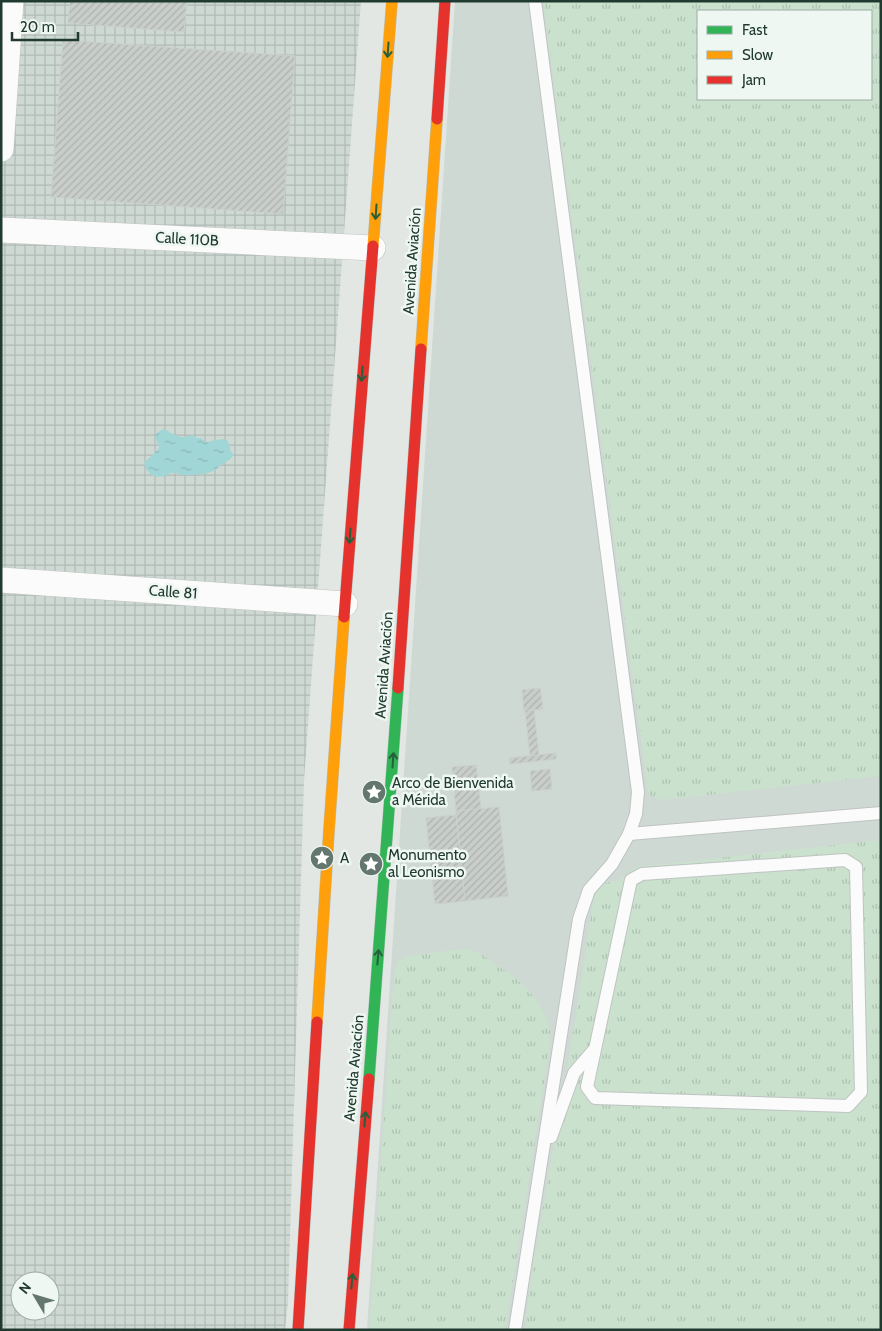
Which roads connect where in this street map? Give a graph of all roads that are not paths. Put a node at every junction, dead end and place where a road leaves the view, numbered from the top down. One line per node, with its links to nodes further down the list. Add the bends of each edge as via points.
1 (11, 1): 5 (street)
2 (392, 1): 7 (main road, one-way to 7)
3 (445, 1): 15 (main road, Avenida Aviación, one-way to 3, via 389,825)
4 (536, 1): 11 (lane, via 638,792)
5 (1, 149)
6 (1, 230): 7 (street, Calle 110B)
7 (373, 248): 9 (main road, one-way to 9)
8 (1, 580): 9 (street, Calle 81)
9 (346, 604): 14 (main road)
10 (881, 813): 11 (lane)
11 (630, 834): 13 (lane, via 612,864 589,890 579,919)
12 (595, 1049): 12 (lane, via 587,1087 595,1098 848,1106 861,1092 856,866 845,860 642,874 631,880); 13 (lane, via 574,1072)
13 (541, 1162): 16 (lane)
14 (298, 1330)
15 (348, 1330)
16 (515, 1330)

